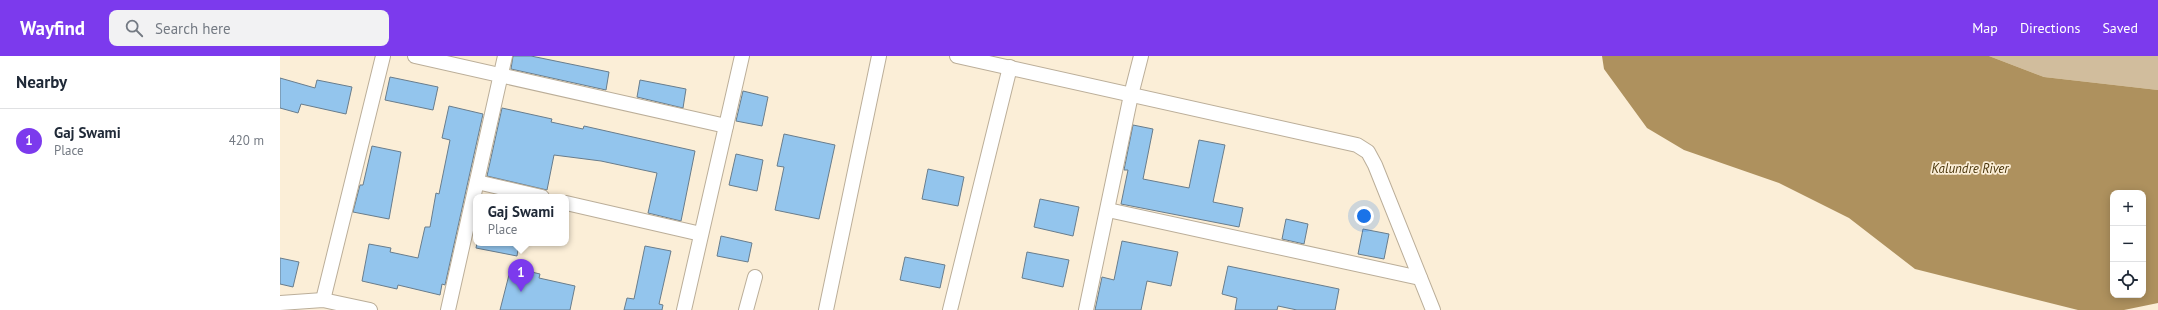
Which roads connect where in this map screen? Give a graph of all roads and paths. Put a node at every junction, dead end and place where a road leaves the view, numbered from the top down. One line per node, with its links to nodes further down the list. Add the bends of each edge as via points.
1 (383, 56): 21 (street)
2 (415, 56): 9 (street)
3 (505, 56): 9 (street)
4 (742, 56): 11 (street)
5 (879, 56): 27 (street)
6 (957, 56): 8 (street)
7 (1141, 56): 10 (street)
8 (1010, 67): 10 (street); 28 (street)
9 (500, 75): 11 (street); 12 (street)
10 (1131, 95): 17 (street); 20 (street, via 1357,145 1368,152 1375,165)
11 (726, 126): 18 (street)
12 (477, 182): 13 (street); 14 (street)
13 (474, 194)
14 (529, 194)
15 (473, 200): 24 (street)
16 (569, 204): 18 (street)
17 (1108, 210): 20 (street); 29 (street)
18 (701, 234): 25 (street)
19 (755, 277): 26 (street)
20 (1420, 278): 30 (street)
21 (323, 300): 22 (street); 23 (street)
22 (280, 303)
23 (370, 310)
24 (448, 310)
25 (684, 310)
26 (746, 310)
27 (826, 310)
28 (950, 310)
29 (1086, 310)
30 (1433, 310)

